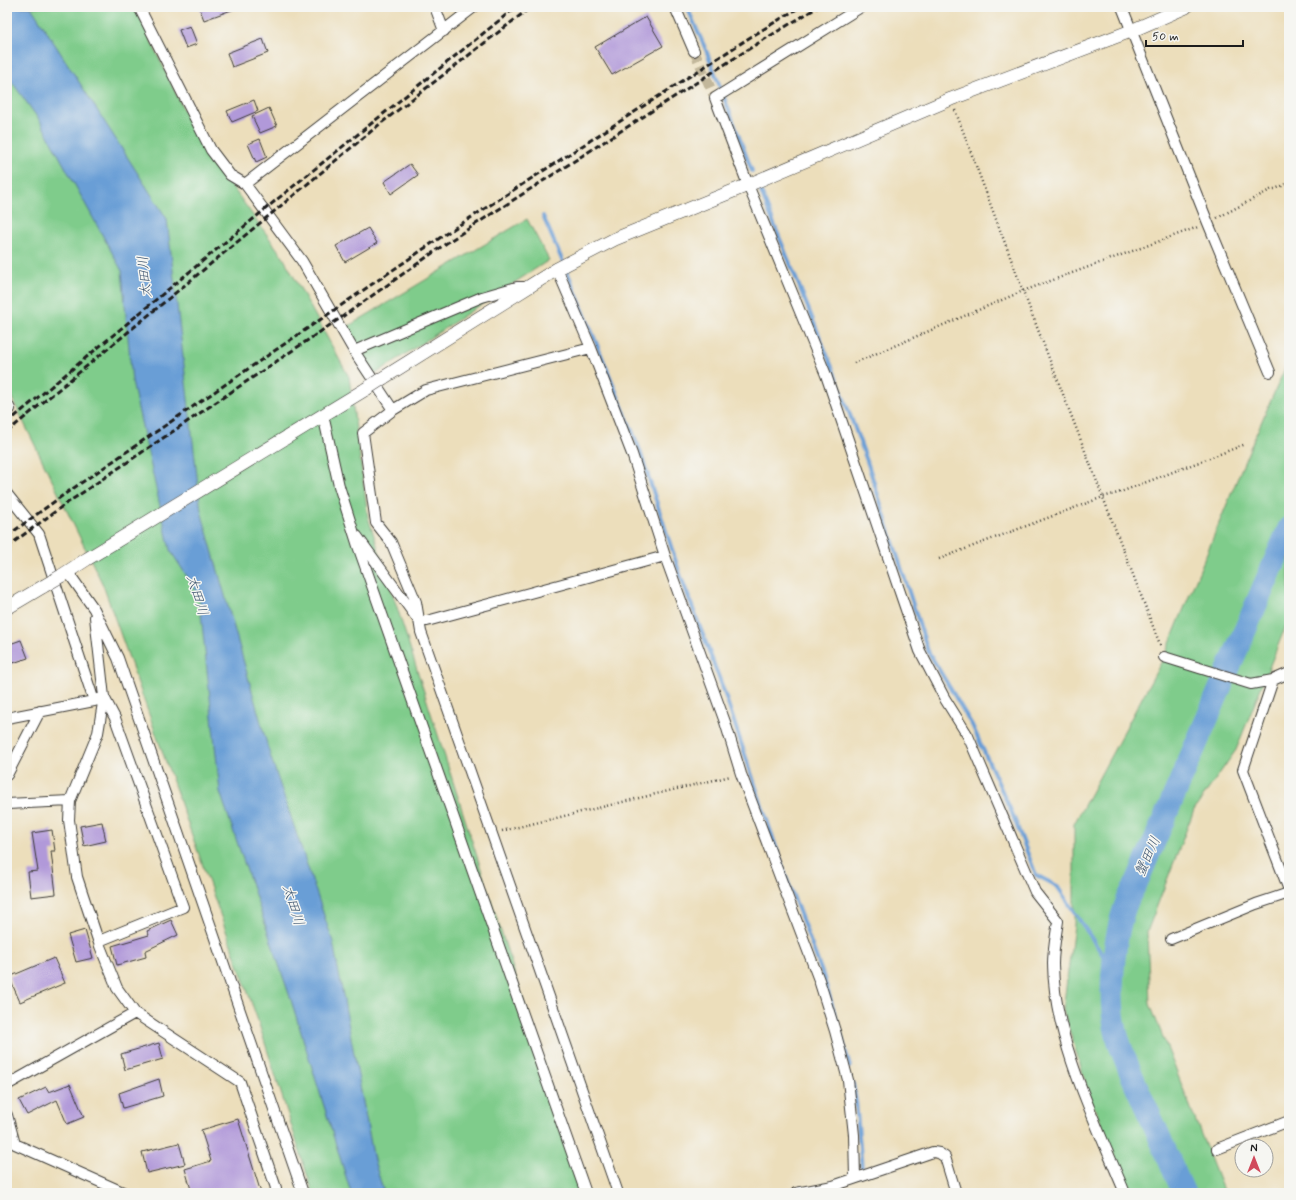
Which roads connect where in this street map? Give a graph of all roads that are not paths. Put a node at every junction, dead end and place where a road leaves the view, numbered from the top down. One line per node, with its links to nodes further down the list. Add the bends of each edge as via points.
1 (139, 7): 11 (street, via 211,150 230,175)
2 (435, 7): 8 (street)
3 (474, 7): 8 (street)
4 (675, 7): 10 (street)
5 (861, 7): 12 (street, via 715,98)
6 (1122, 7): 9 (street)
7 (1186, 7): 9 (street)
8 (444, 31): 11 (street)
9 (1131, 31): 12 (street, via 951,99); 17 (street)
10 (694, 52)
11 (245, 184): 16 (street, via 302,261)
12 (748, 185): 13 (street, via 615,239); 53 (street, via 826,375 920,651 968,736 1035,892 1058,921 1053,963 1058,1015 1078,1079)
13 (557, 269): 14 (street); 15 (street)
14 (528, 286): 16 (street, via 482,297); 19 (street, bridge)
15 (591, 348): 18 (street, via 426,390); 22 (street, via 632,454)
16 (354, 351): 18 (street)
17 (1270, 372)
18 (393, 410): 26 (street, via 363,433 376,523 391,542 416,602)
19 (321, 417): 21 (street); 23 (street)
20 (7, 494): 30 (street, via 40,534)
21 (353, 531): 26 (street); 49 (street)
22 (665, 556): 26 (street, via 427,621); 45 (street, via 741,774 819,980 835,1030 851,1102)
23 (65, 574): 24 (street, bridge); 25 (street)
24 (7, 608)
25 (94, 609): 30 (street); 48 (street, via 118,658)
26 (419, 621): 50 (street)
27 (1164, 657): 29 (street, via 1251,684)
28 (1289, 673): 29 (street)
29 (1273, 680): 36 (street, via 1243,770)
30 (99, 699): 31 (street); 34 (street, via 98,733); 39 (street, via 115,718 183,907)
31 (40, 711): 32 (street); 33 (street)
32 (7, 718)
33 (7, 775)
34 (70, 801): 35 (street); 39 (street, via 69,820 77,877)
35 (7, 804)
36 (1289, 890)
37 (1289, 893): 38 (street)
38 (1170, 939)
39 (99, 941): 40 (street, via 117,988)
40 (134, 1013): 41 (street); 47 (street, via 240,1082 276,1188)
41 (7, 1085)
42 (7, 1115): 46 (street, via 15,1144)
43 (1289, 1121): 44 (street)
44 (1217, 1149)
45 (855, 1178): 51 (street, via 833,1186); 52 (street, via 939,1152 945,1157)
46 (125, 1193)
47 (275, 1193)
48 (303, 1193)
49 (586, 1193)
50 (618, 1193)
51 (796, 1193)
52 (956, 1193)
53 (1125, 1193)

